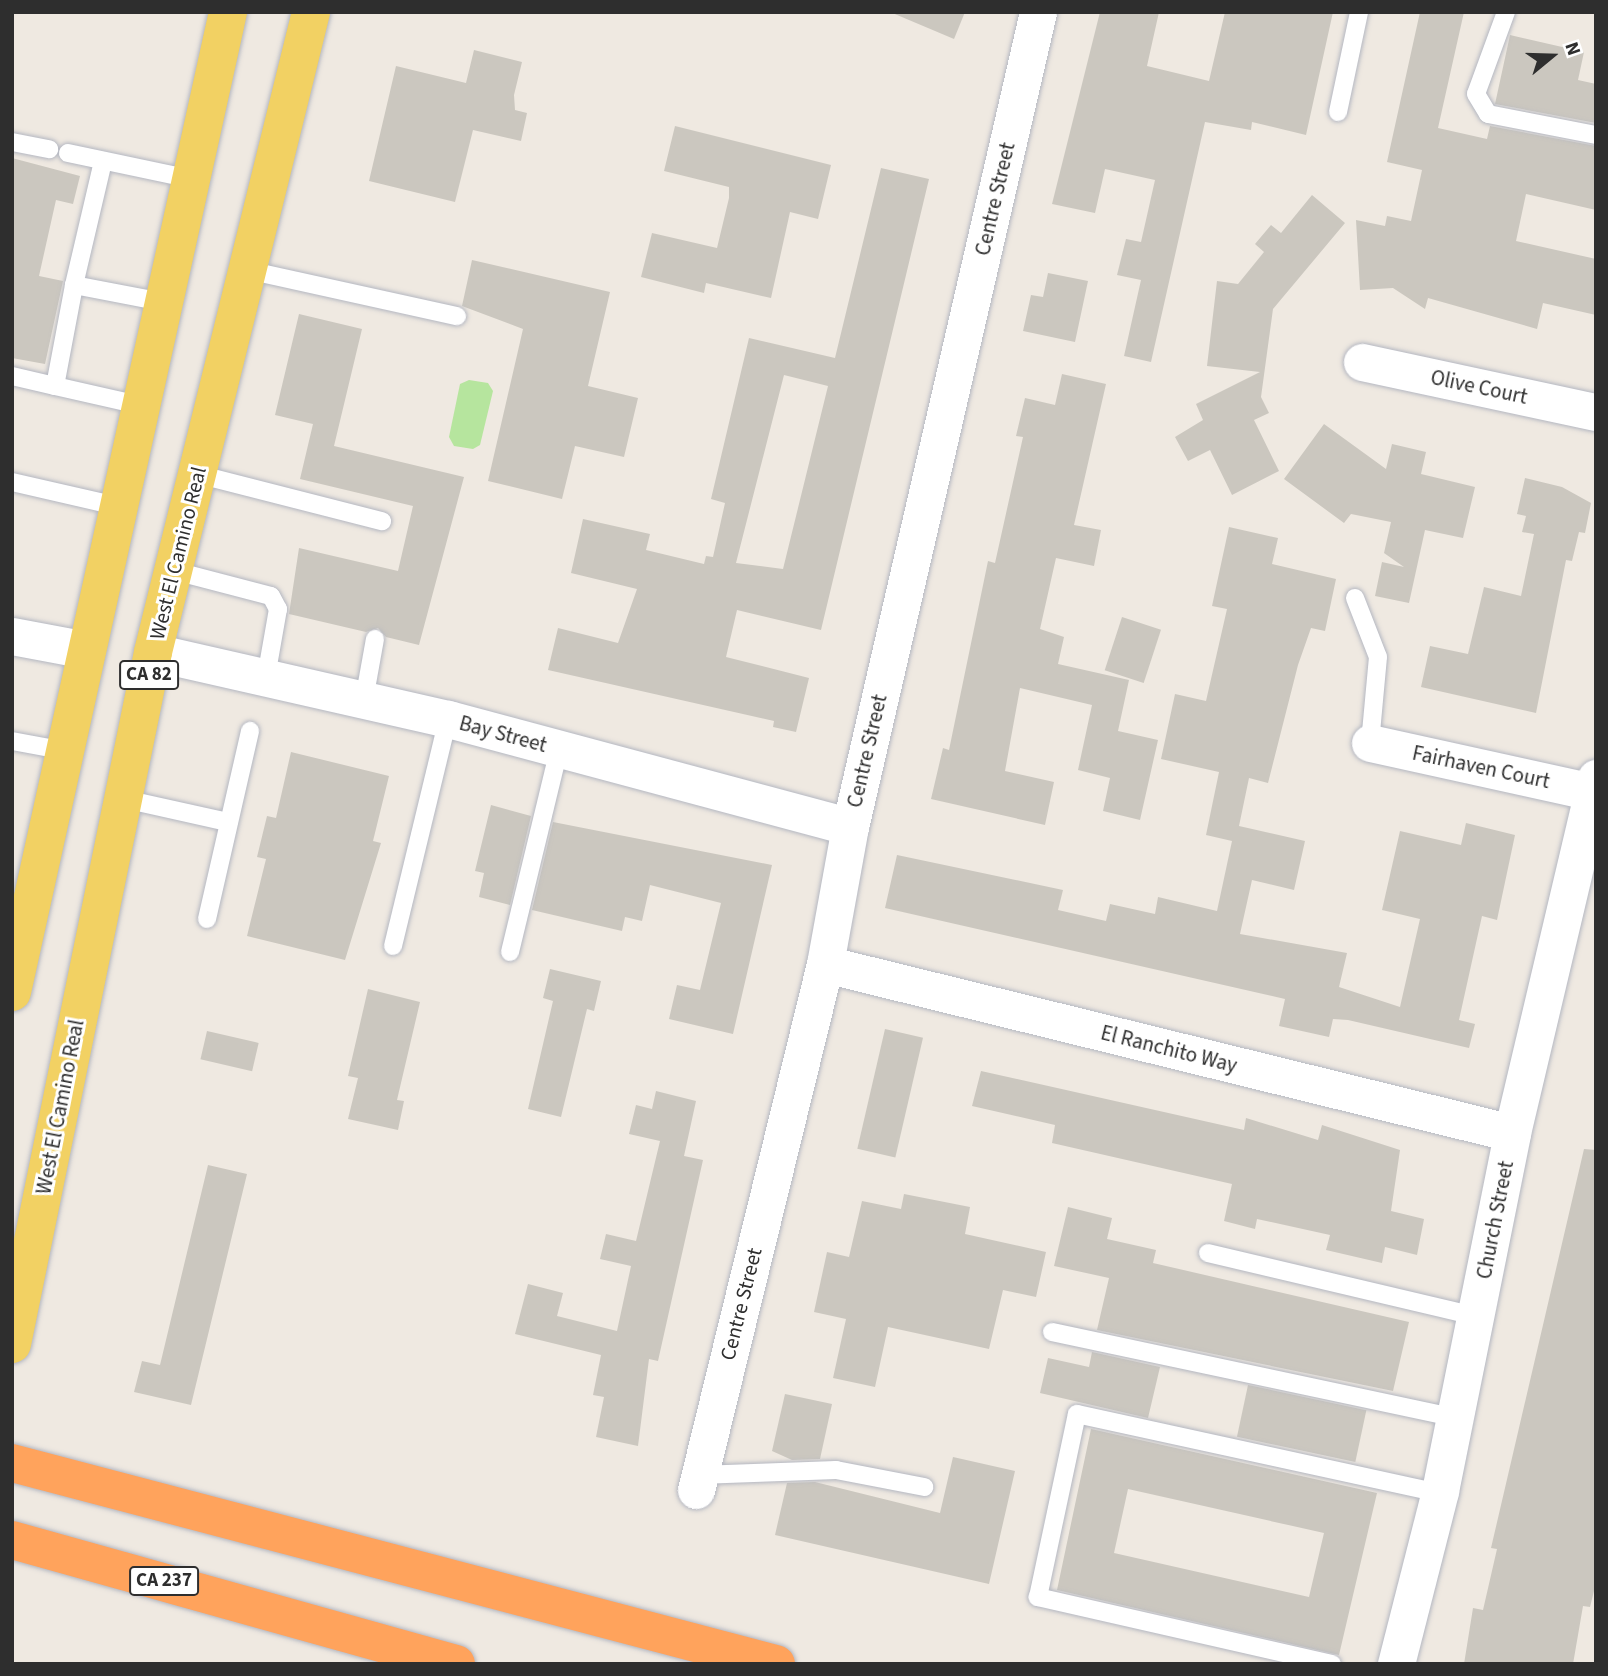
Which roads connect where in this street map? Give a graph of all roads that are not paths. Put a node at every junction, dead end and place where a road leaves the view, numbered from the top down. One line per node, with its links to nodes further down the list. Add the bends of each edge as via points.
1 (228, 12): 12 (main road)
2 (311, 12): 13 (main road, West El Camino Real / CA 82)
3 (1038, 12): 43 (street, Centre Street)
4 (1359, 12): 6 (lane)
5 (1506, 12): 7 (lane, via 1476,94 1488,114)
6 (1338, 112)
7 (1596, 135)
8 (12, 142): 9 (lane)
9 (49, 149)
10 (68, 153): 11 (lane)
11 (103, 161): 12 (lane); 14 (lane)
12 (191, 179): 15 (main road)
13 (247, 270): 16 (lane); 22 (main road, West El Camino Real / CA 82)
14 (74, 285): 15 (lane); 19 (lane)
15 (163, 302): 20 (main road)
16 (457, 316)
17 (1362, 362): 21 (street, Olive Court)
18 (12, 376): 19 (lane)
19 (55, 386): 20 (lane)
20 (139, 405): 24 (main road)
21 (1596, 412)
22 (197, 474): 25 (lane); 26 (main road, West El Camino Real / CA 82)
23 (12, 482): 24 (lane)
24 (117, 506): 30 (main road)
25 (382, 521)
26 (175, 571): 31 (main road, West El Camino Real / CA 82); 32 (lane, via 271,596 278,609)
27 (1355, 598): 37 (lane, via 1378,657)
28 (12, 636): 30 (street)
29 (375, 639): 33 (lane)
30 (87, 650): 39 (main road)
31 (153, 652): 32 (street, Bay Street); 41 (main road, West El Camino Real / CA 82)
32 (265, 677): 33 (street, Bay Street)
33 (364, 700): 34 (street, Bay Street)
34 (447, 719): 38 (street, Bay Street); 46 (lane)
35 (250, 731): 42 (lane)
36 (12, 741): 39 (lane)
37 (1370, 743): 40 (street, Fairhaven Court)
38 (559, 749): 43 (street, Bay Street); 47 (lane)
39 (66, 751): 44 (main road)
40 (1594, 785): 50 (street, Church Street)
41 (124, 799): 42 (lane); 54 (main road, West El Camino Real / CA 82)
42 (228, 822): 45 (lane)
43 (850, 827): 48 (street, Centre Street)
44 (22, 904): 49 (main road)
45 (207, 919)
46 (393, 946)
47 (510, 951)
48 (825, 964): 50 (street, El Ranchito Way); 57 (street, Centre Street)
49 (12, 992)
50 (1512, 1133): 52 (street, Church Street)
51 (1208, 1253): 52 (lane)
52 (1475, 1316): 55 (street, Church Street)
53 (1052, 1332): 55 (lane)
54 (12, 1344)
55 (1455, 1418): 59 (street, Church Street)
56 (12, 1463): 61 (highway)
57 (697, 1483): 58 (lane, via 836,1470)
58 (924, 1488)
59 (1439, 1493): 64 (lane, via 1077,1414 1038,1597); 65 (street, Church Street)
60 (12, 1540): 62 (highway, CA 237)
61 (678, 1651): 63 (highway)
62 (456, 1664)
63 (776, 1664)
64 (1332, 1664)
65 (1396, 1664)

